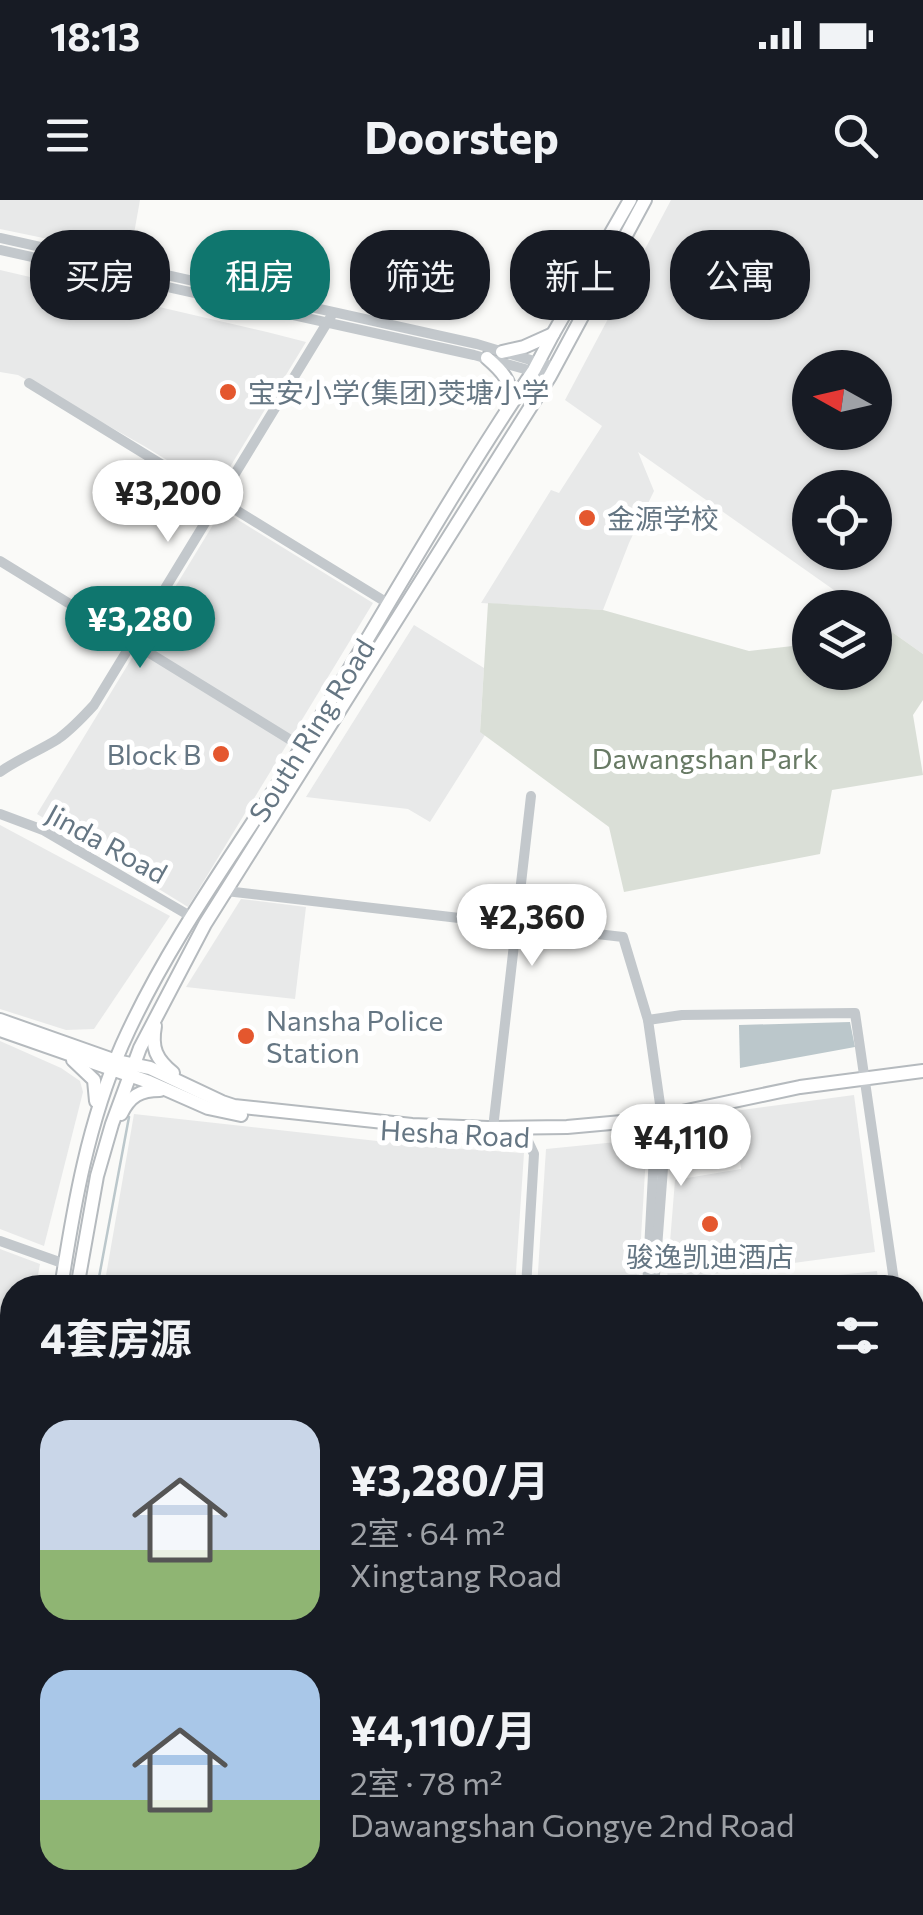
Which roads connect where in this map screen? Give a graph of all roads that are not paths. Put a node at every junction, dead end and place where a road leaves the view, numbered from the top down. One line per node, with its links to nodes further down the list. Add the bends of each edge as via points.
1 (630, 200): 9 (main road, South Ring Road)
2 (645, 200): 13 (main road, South Ring Road)
3 (0, 238): 5 (street)
4 (0, 250): 6 (street)
5 (190, 284)
6 (190, 289)
7 (330, 318): 10 (street); 11 (street)
8 (329, 320): 16 (street)
9 (552, 334): 10 (main road); 12 (main road, South Ring Road)
10 (502, 352): 12 (street)
11 (487, 358): 12 (street); 15 (main road, via 511,384)
12 (536, 366): 13 (street); 15 (main road, South Ring Road)
13 (552, 372): 24 (main road, South Ring Road)
14 (29, 383): 16 (street)
15 (513, 402): 18 (main road, South Ring Road)
16 (219, 500): 18 (street); 19 (street)
17 (0, 562): 19 (street)
18 (389, 604): 20 (main road, South Ring Road)
19 (132, 642): 20 (street); 21 (street, via 77,724)
20 (302, 747): 25 (main road, South Ring Road)
21 (0, 772)
22 (532, 796): 26 (street)
23 (0, 814): 25 (street, Jinda Road, via 43,830)
24 (226, 891): 26 (street); 27 (main road, South Ring Road)
25 (190, 916): 32 (main road, South Ring Road)
26 (517, 924): 29 (street, via 623,937); 41 (street)
27 (156, 1017): 33 (main road, South Ring Road); 37 (main road, via 154,1052)
28 (0, 1020): 32 (main road)
29 (648, 1020): 36 (street, via 855,1013); 39 (street)
30 (0, 1030): 31 (main road)
31 (64, 1052): 32 (main road); 40 (main road, via 94,1080)
32 (114, 1065): 33 (main road, Hesha Road); 40 (main road, South Ring Road)
33 (131, 1070): 37 (main road, Hesha Road, via 150,1068); 38 (main road, Hesha Road); 43 (main road, South Ring Road)
34 (923, 1072): 36 (main road, Hesha Road)
35 (923, 1080): 36 (main road, Hesha Road)
36 (865, 1082): 39 (main road, Hesha Road); 50 (street)
37 (191, 1087): 41 (main road, Hesha Road, via 234,1106)
38 (167, 1090): 41 (main road, Hesha Road, via 233,1114 411,1134); 43 (main road, via 129,1100)
39 (661, 1117): 41 (main road, Hesha Road); 42 (main road, Hesha Road, via 599,1134); 49 (street)
40 (95, 1119): 45 (main road, South Ring Road)
41 (493, 1133): 42 (main road, Hesha Road)
42 (526, 1137): 48 (street, via 534,1154)
43 (105, 1148): 47 (main road, South Ring Road)
44 (0, 1241): 45 (street)
45 (64, 1264): 46 (main road, South Ring Road)
46 (63, 1275)
47 (79, 1275)
48 (527, 1275)
49 (652, 1275)
50 (893, 1275)

